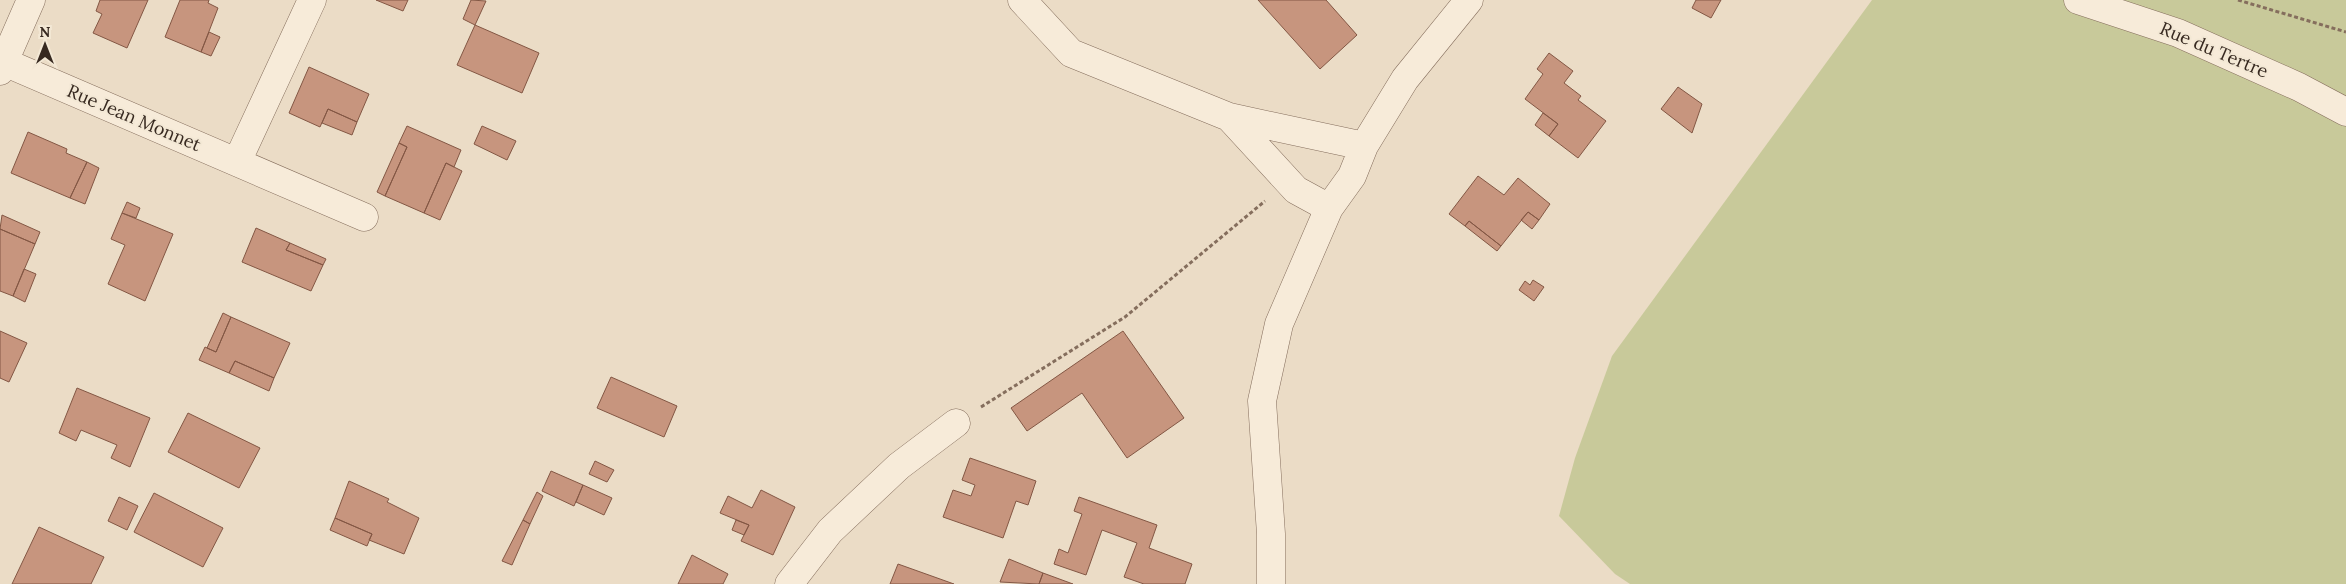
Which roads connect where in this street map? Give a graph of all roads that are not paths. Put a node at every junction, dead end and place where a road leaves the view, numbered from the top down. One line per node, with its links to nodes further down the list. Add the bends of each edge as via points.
1 (31, 0): 6 (street)
2 (312, 0): 10 (street)
3 (1022, 0): 8 (street, via 1071,53)
4 (1469, 0): 9 (street, via 1405,80)
5 (2078, 0): 7 (street, Rue du Tertre, via 2178,33 2299,87)
6 (2, 67): 10 (street, Rue Jean Monnet)
7 (2346, 112)
8 (1229, 117): 9 (street); 11 (street, via 1296,190)
9 (1364, 146): 11 (street, via 1352,176)
10 (237, 162): 12 (street, Rue Jean Monnet)
11 (1329, 208): 15 (street, via 1279,324 1262,401 1272,534)
12 (364, 216)
13 (956, 423): 14 (street, via 898,466 830,531)
14 (789, 584)
15 (1271, 584)

